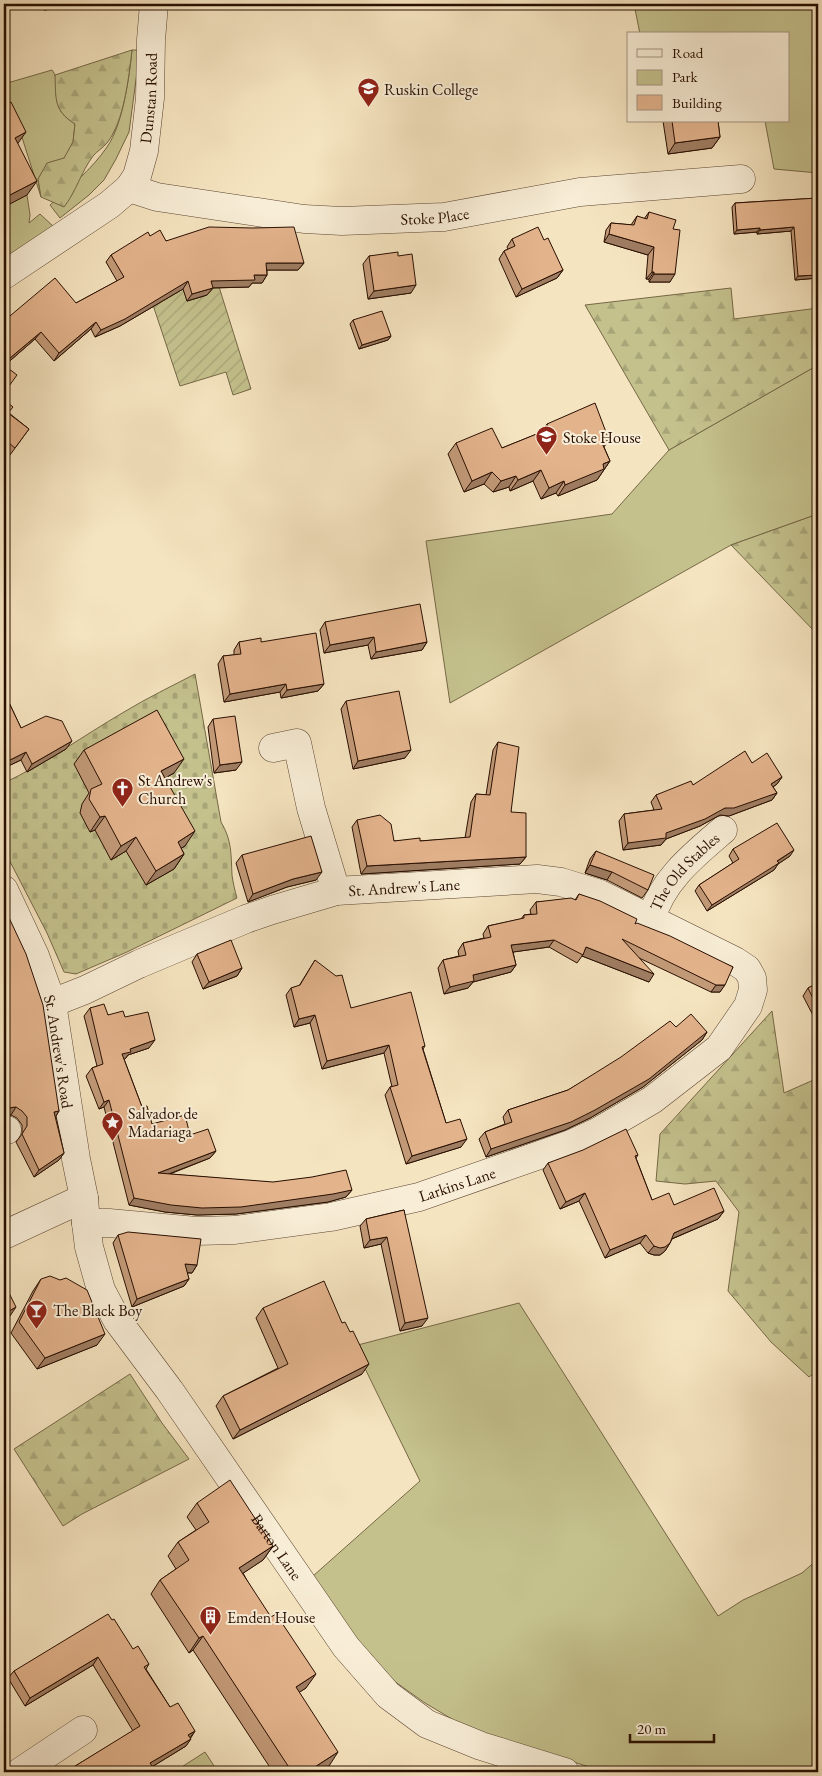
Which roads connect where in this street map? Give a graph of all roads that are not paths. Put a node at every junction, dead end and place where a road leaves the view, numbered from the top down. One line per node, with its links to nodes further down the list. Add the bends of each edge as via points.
1 (154, 4): 3 (street, Dunstan Road, via 144,151 137,176)
2 (741, 179): 3 (street, Stoke Place, via 580,192 444,217 342,221 304,219 157,197)
3 (129, 188): 4 (street, via 109,205)
4 (4, 275)
5 (273, 748): 8 (street, via 297,743 311,808)
6 (724, 830): 9 (street, The Old Stables, via 673,876 654,907)
7 (4, 890): 11 (street, St. Andrew's Road)
8 (336, 891): 9 (street, St. Andrew's Lane, via 537,879 561,882 600,894); 11 (street, St. Andrew's Lane, via 246,919)
9 (651, 919): 10 (street, St. Andrew's Lane, via 735,961 747,969)
10 (752, 978): 12 (street, Larkins Lane, via 753,990 748,1006 719,1048 679,1081 597,1132 498,1171 419,1197 331,1217 235,1230 196,1231 109,1223)
11 (52, 1002): 12 (street, St. Andrew's Road)
12 (85, 1211): 13 (street); 16 (street, Barton Lane, via 89,1247 101,1290 117,1320 170,1391 346,1647 388,1695 427,1724 481,1746)
13 (4, 1235)
14 (83, 1730): 15 (street)
15 (31, 1769)
16 (565, 1772)

